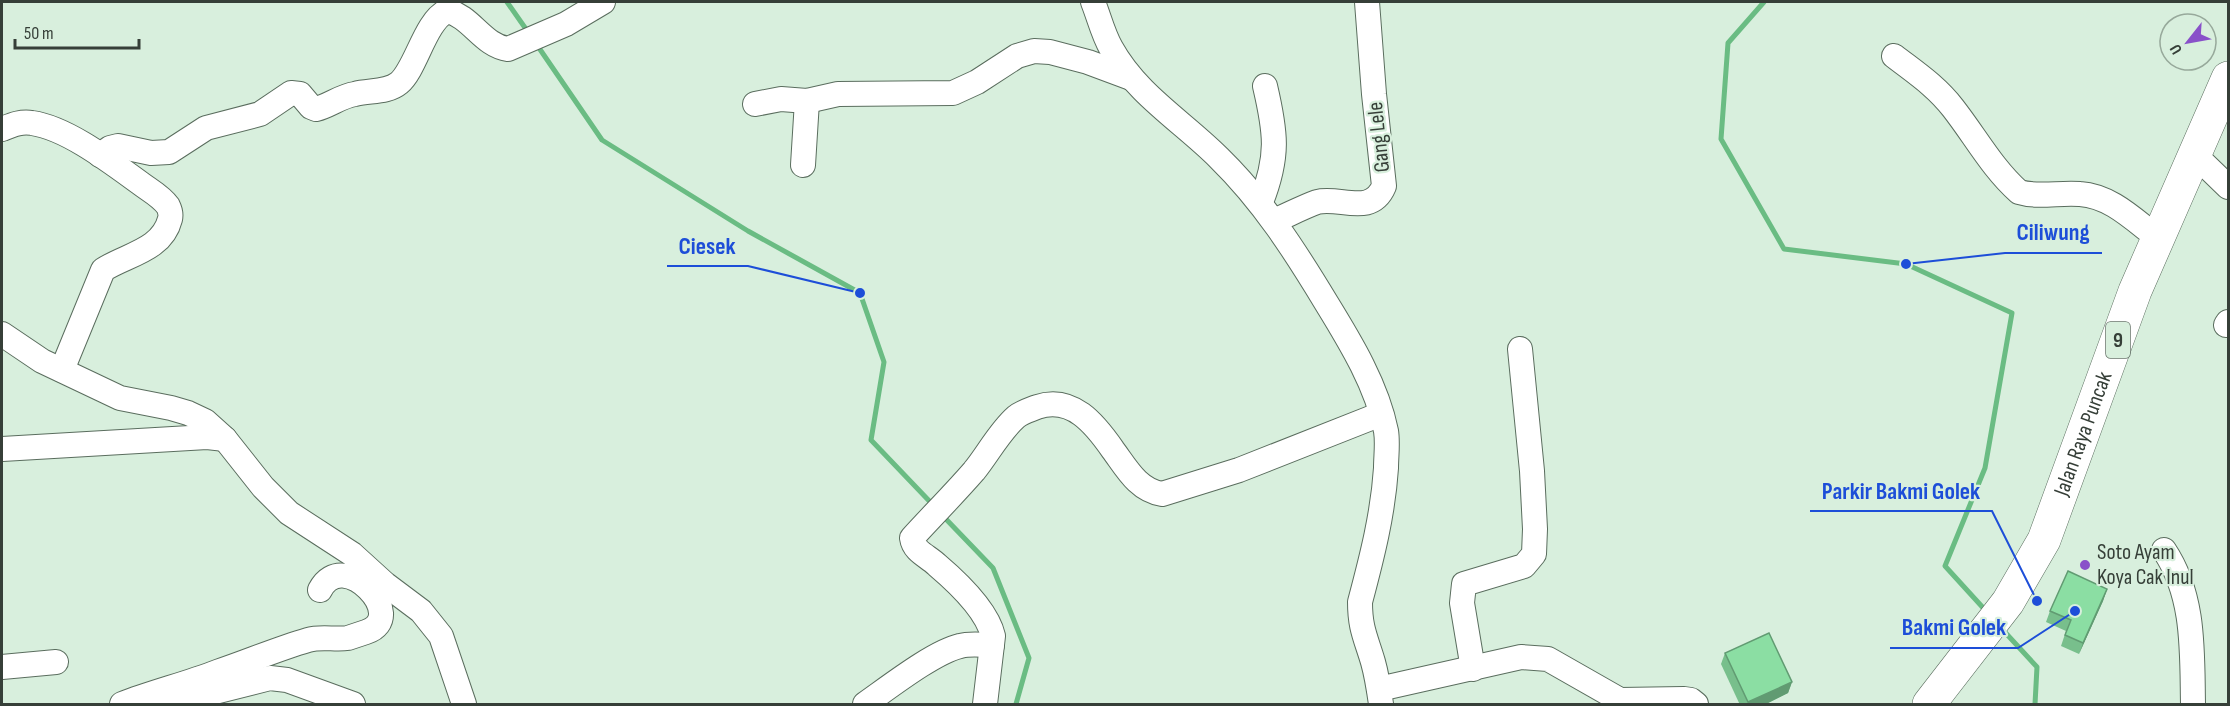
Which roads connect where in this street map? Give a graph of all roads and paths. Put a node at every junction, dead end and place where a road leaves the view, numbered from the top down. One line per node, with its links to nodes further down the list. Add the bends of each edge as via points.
1 (603, 2): 12 (street, via 566,24 508,49 493,43 447,10 433,25 401,81 386,90 352,94 316,109 300,94 291,93 260,114 206,128 169,152 151,153 118,146)
2 (1093, 2): 5 (street, via 1110,47)
3 (1367, 2): 15 (street, Gang Lele, via 1382,192 1373,200 1346,204 1321,201)
4 (1894, 57): 16 (street, via 1936,89 2019,192 2098,197)
5 (1131, 78): 8 (street, via 1088,62 1034,51 1017,56 953,93 838,94); 15 (street, via 1214,152)
6 (2229, 78): 11 (highway, Jalan Raya Puncak / 9)
7 (1265, 86): 15 (street, via 1274,127)
8 (807, 101): 9 (street, via 781,99); 13 (street)
9 (755, 104)
10 (2, 129): 12 (street, via 32,123 63,133)
11 (2194, 154): 14 (street); 16 (highway, Jalan Raya Puncak / 9)
12 (100, 155): 19 (street, via 162,199 170,210 170,218 149,247 103,270)
13 (803, 165)
14 (2229, 187)
15 (1268, 212): 20 (street, via 1345,333)
16 (2158, 238): 29 (highway, Jalan Raya Puncak / 9, via 2051,524 2008,602)
17 (2, 334): 19 (street)
18 (1520, 349): 28 (street, via 1532,471 1534,554 1524,566 1464,584 1462,603)
19 (62, 370): 21 (street, via 120,398 188,413)
20 (1381, 414): 25 (street, via 1239,470 1162,494 1141,486 1084,415 1066,406 1045,405 1015,418 912,538 916,549 969,595 990,626); 30 (street, via 1386,433 1383,507 1360,602 1363,633)
21 (225, 439): 22 (street); 33 (street, via 289,513 352,554 430,620 441,636)
22 (2, 448)
23 (2164, 550): 37 (street, via 2176,569 2187,604)
24 (320, 590): 31 (street, via 334,576 361,582 381,606 380,621 371,630 348,638 310,639)
25 (992, 645): 34 (street, via 948,650); 35 (street)
26 (56, 662): 27 (street)
27 (2, 667)
28 (1473, 669): 30 (street); 36 (street, via 1521,657 1548,659 1620,700 1684,699)
29 (1936, 696)
30 (1380, 697)
31 (145, 703): 32 (street, via 270,678 287,680)
32 (353, 705)
33 (464, 705)
34 (865, 705)
35 (985, 705)
36 (1696, 705)
37 (2193, 705)

